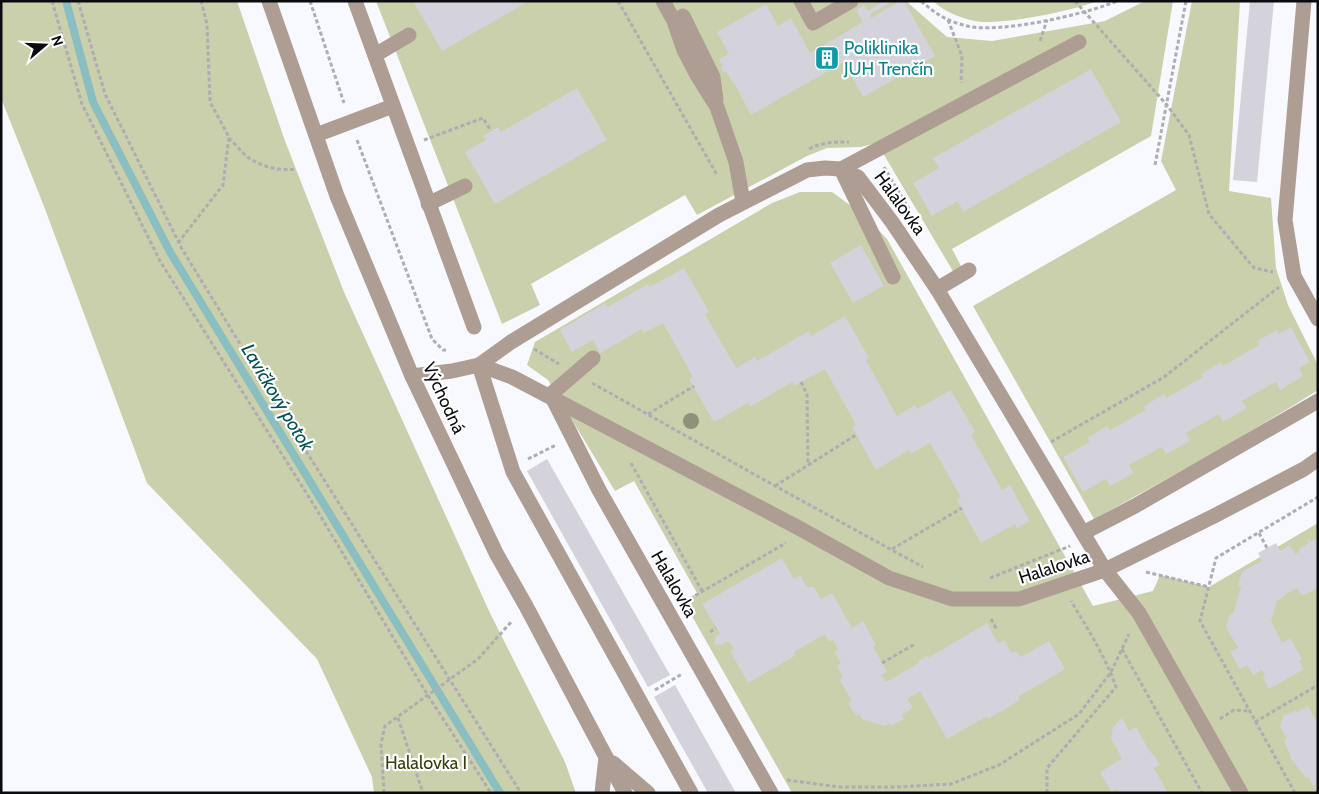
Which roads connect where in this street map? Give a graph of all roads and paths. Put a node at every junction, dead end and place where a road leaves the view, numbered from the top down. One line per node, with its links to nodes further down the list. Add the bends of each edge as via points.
1 (52, 1): 93 (path, via 82,104 160,261 312,502)
2 (78, 1): 39 (path, via 106,94)
3 (201, 1): 27 (path, via 207,24 210,102)
4 (269, 1): 26 (street, Východná)
5 (310, 1): 24 (path)
6 (355, 1): 20 (street)
7 (618, 1): 34 (path)
8 (663, 1): 36 (street, via 679,18 684,50 717,107 736,162)
9 (801, 1): 10 (street, via 813,23)
10 (851, 1)
11 (921, 1): 17 (path)
12 (1075, 1): 16 (path)
13 (1117, 1): 16 (path)
14 (1186, 1): 21 (path)
15 (1304, 1): 41 (street, via 1285,220)
16 (1084, 11): 17 (path, via 993,28 969,27); 21 (path)
17 (948, 20): 23 (path, via 962,56 962,79)
18 (409, 35): 20 (street)
19 (1079, 42): 23 (street)
20 (374, 55): 22 (street)
21 (1166, 104): 31 (path); 41 (path, via 1189,135 1209,214 1254,268)
22 (393, 106): 24 (street); 28 (street)
23 (948, 112): 30 (street)
24 (350, 122): 26 (street); 47 (path, via 432,339)
25 (491, 132): 28 (path, via 483,118)
26 (316, 135): 51 (street, Východná, via 337,196)
27 (228, 137): 32 (path, via 249,158 271,168); 39 (path, via 223,185)
28 (408, 146): 37 (street)
29 (806, 151): 30 (path, via 834,142 868,139)
30 (875, 151): 33 (street); 38 (path)
31 (1155, 164)
32 (296, 169)
33 (840, 169): 36 (street, via 807,170); 42 (street); 43 (street, Halalovka, via 858,177)
34 (720, 180)
35 (465, 186): 37 (street)
36 (743, 202): 46 (street)
37 (428, 204): 45 (street)
38 (913, 216)
39 (178, 243): 89 (path)
40 (969, 270): 43 (street)
41 (1294, 276): 44 (street); 59 (path, via 1164,377)
42 (893, 277)
43 (937, 289): 68 (street, Halalovka)
44 (1318, 319)
45 (474, 327)
46 (516, 339): 49 (street); 50 (path)
47 (450, 351)
48 (593, 358): 50 (street)
49 (479, 365): 51 (street); 54 (street, Halalovka); 63 (street)
50 (575, 373): 54 (street); 56 (path)
51 (412, 376): 79 (street, Východná, via 496,553)
52 (801, 382): 62 (path, via 807,394)
53 (694, 386): 56 (path)
54 (551, 396): 58 (street, Halalovka); 72 (street, Halalovka, via 889,578 952,599 1019,599)
55 (1318, 401): 68 (street)
56 (648, 414): 64 (path)
57 (856, 434): 62 (path)
58 (572, 437): 63 (path); 99 (street, Halalovka)
59 (1044, 446)
60 (1318, 459): 72 (street, Halalovka, via 1287,478)
61 (631, 462): 76 (path)
62 (808, 465): 64 (path)
63 (512, 467): 107 (street)
64 (775, 486): 71 (path)
65 (1318, 497): 67 (path)
66 (962, 508): 71 (path)
67 (1258, 533): 70 (path); 75 (path, via 1216,558)
68 (1085, 536): 72 (street, Halalovka); 74 (path, via 992,578)
69 (789, 542): 76 (path)
70 (1267, 548)
71 (892, 550): 73 (path)
72 (1111, 567): 75 (path); 80 (street, Halalovka)
73 (932, 571)
74 (983, 578)
75 (1209, 587): 94 (path, via 1200,622)
76 (702, 591): 78 (path)
77 (1071, 601): 88 (path)
78 (684, 602)
79 (526, 606): 89 (path, via 478,658); 98 (street, Východná)
80 (1139, 614): 86 (path); 97 (street, Halalovka)
81 (991, 618): 83 (path)
82 (716, 628): 84 (path)
83 (998, 630)
84 (710, 632)
85 (915, 644): 87 (path)
86 (1122, 649): 88 (path); 109 (path)
87 (882, 662)
88 (1111, 672): 99 (path, via 1079,714 999,766 952,784 839,787 784,780); 108 (path, via 1116,687 1048,768)
89 (450, 679): 93 (path); 103 (path)
90 (672, 680): 92 (path)
91 (1318, 685): 96 (path)
92 (651, 692)
93 (427, 694): 95 (path); 102 (path)
94 (1249, 711): 96 (path); 97 (path, via 1234,710)
95 (398, 718): 100 (path, via 385,726 381,744); 101 (path)
96 (1256, 722): 111 (path)
97 (1205, 728): 110 (street, Halalovka)
98 (606, 757): 104 (street); 105 (street, Východná); 106 (street)
99 (770, 790)
100 (384, 793)
101 (423, 793)
102 (491, 793)
103 (521, 793)
104 (602, 793)
105 (625, 793)
106 (648, 793)
107 (691, 793)
108 (1047, 793)
109 (1202, 793)
110 (1241, 793)
111 (1295, 793)

